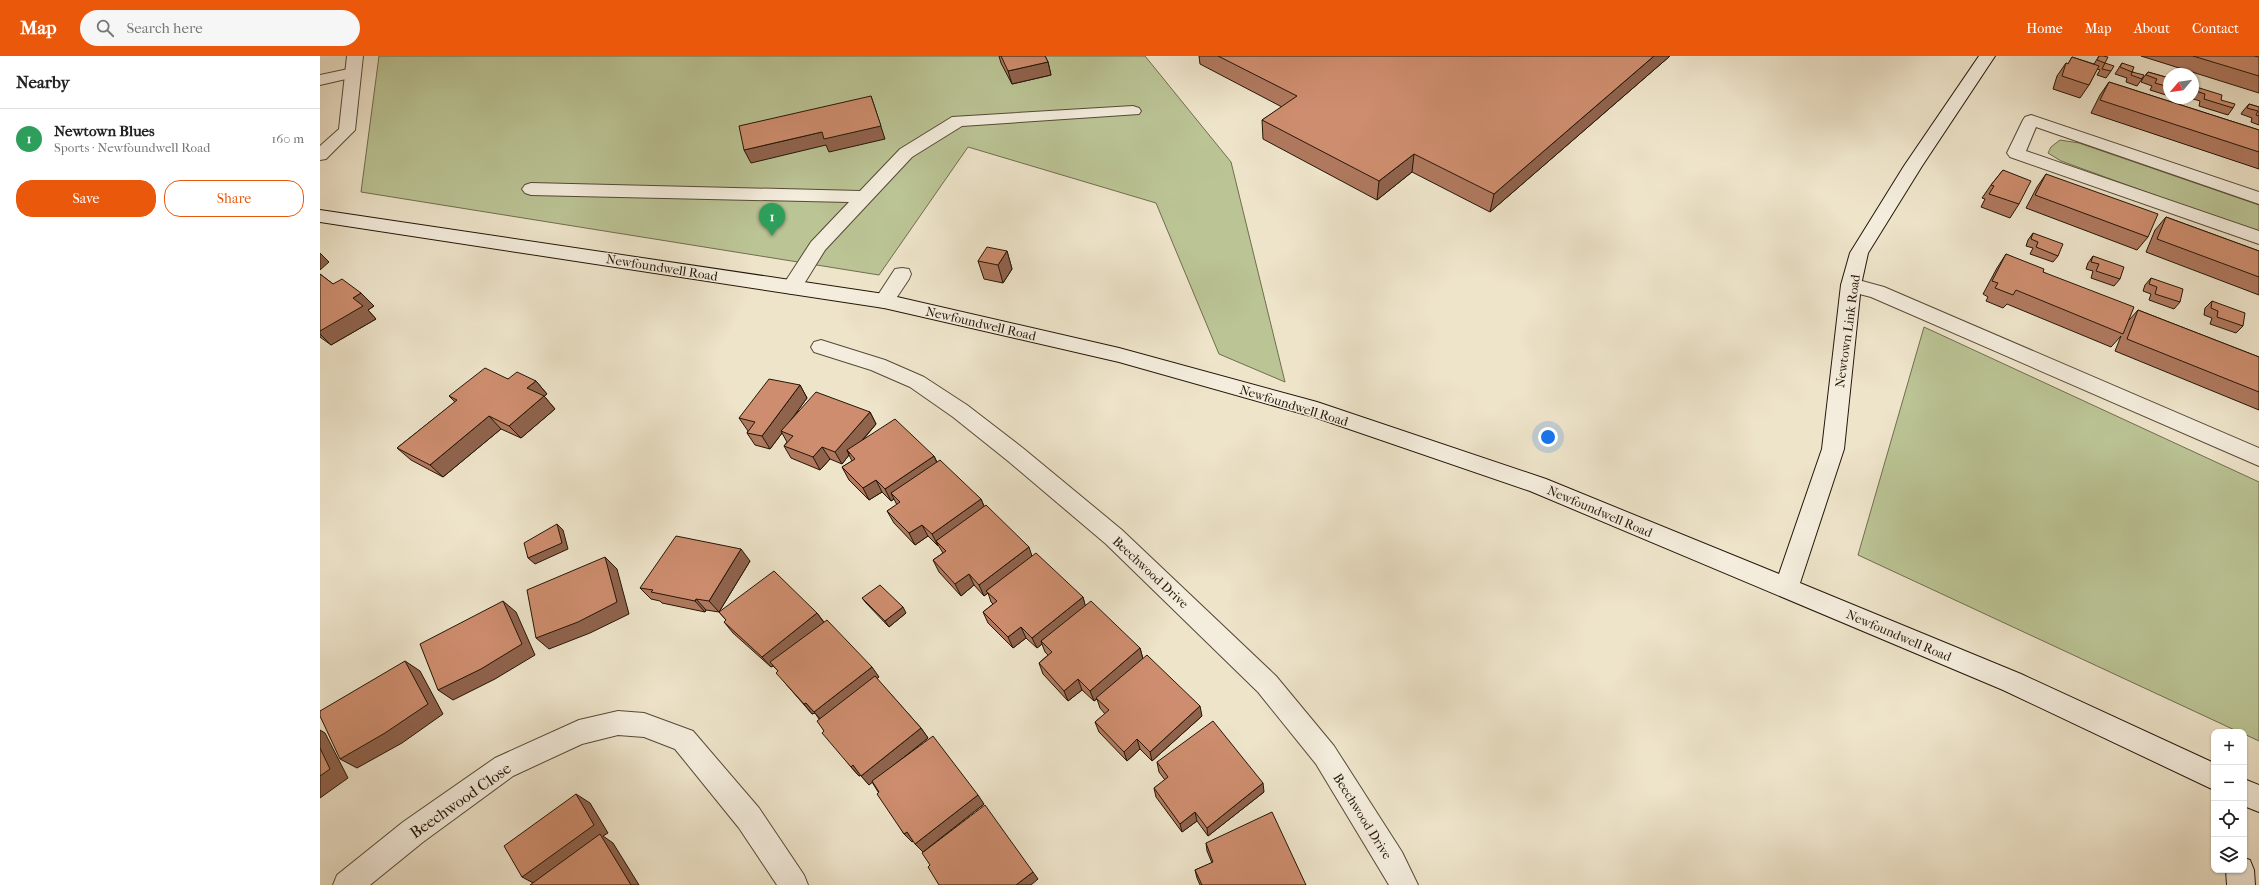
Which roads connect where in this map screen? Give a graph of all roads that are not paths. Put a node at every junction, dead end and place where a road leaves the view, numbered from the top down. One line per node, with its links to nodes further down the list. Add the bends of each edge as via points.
1 (355, 56): 3 (street)
2 (1987, 56): 13 (street, Newtown Link Road, via 1913,166 1859,253)
3 (353, 73): 4 (street); 6 (street, via 347,130)
4 (320, 80)
5 (1133, 110): 8 (street, via 958,121 906,153)
6 (320, 155)
7 (531, 189): 8 (street)
8 (864, 197): 14 (street, via 818,246)
9 (2259, 198): 11 (street, via 2031,120 2016,153)
10 (320, 216): 14 (street, Newfoundwell Road)
11 (2259, 238)
12 (902, 274): 15 (street)
13 (1851, 285): 17 (street, via 1876,292); 18 (street, Newtown Link Road, via 1833,449)
14 (792, 287): 15 (street, Newfoundwell Road)
15 (884, 301): 18 (street, Newfoundwell Road, via 1119,355 1317,410 1538,485)
16 (821, 347): 25 (street, Beechwood Drive, via 878,365 917,382 1016,455 1119,543 1268,684 1325,755)
17 (2259, 457)
18 (1786, 588): 19 (street, Newfoundwell Road, via 2012,682)
19 (2211, 776)
20 (2247, 793): 21 (street)
21 (2259, 799)
22 (2240, 873): 26 (street)
23 (347, 885): 24 (street, Beechwood Close, via 413,832 504,767 579,732 618,723 644,725 684,740 749,818)
24 (794, 885)
25 (1404, 885)
26 (2241, 885)

